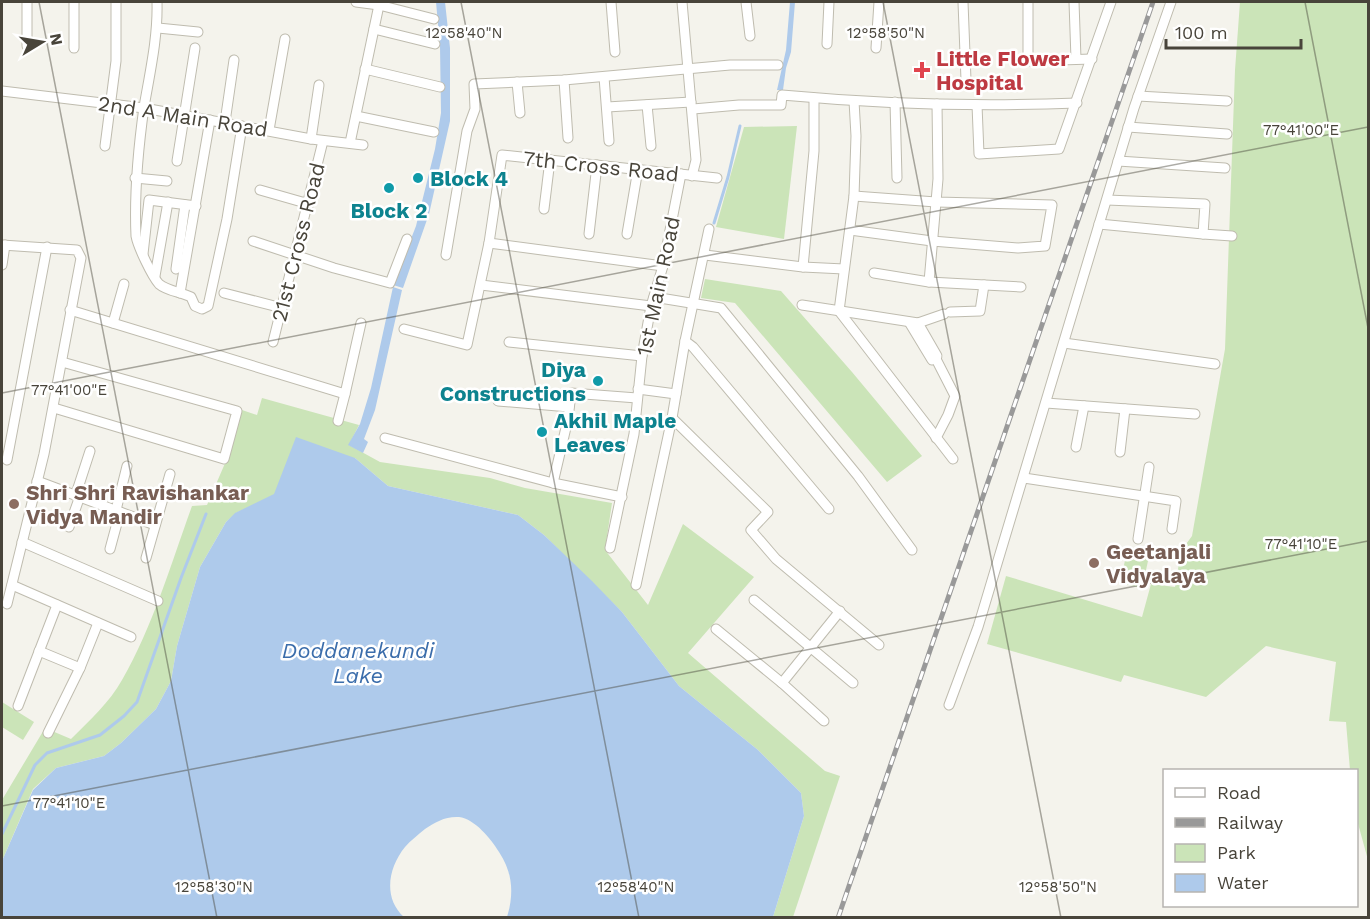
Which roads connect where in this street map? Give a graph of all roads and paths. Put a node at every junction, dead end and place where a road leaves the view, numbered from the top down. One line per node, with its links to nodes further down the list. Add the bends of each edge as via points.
1 (27, 2): 25 (street)
2 (74, 2): 26 (street)
3 (116, 2): 48 (street)
4 (157, 2): 18 (street)
5 (356, 2): 16 (street)
6 (611, 2): 29 (street)
7 (682, 2): 34 (street)
8 (746, 2): 21 (street)
9 (829, 2): 24 (street)
10 (879, 2): 28 (street)
11 (963, 2): 38 (street)
12 (1028, 2): 30 (street, via 1028,61)
13 (1074, 2): 30 (street)
14 (1111, 2): 31 (street)
15 (1171, 2): 43 (street)
16 (379, 5): 17 (street); 19 (street)
17 (434, 18)
18 (158, 28): 20 (street); 55 (street)
19 (374, 29): 23 (street); 35 (street)
20 (198, 32)
21 (750, 36)
22 (285, 39): 63 (street)
23 (435, 44)
24 (827, 44)
25 (27, 46)
26 (74, 48)
27 (195, 48): 57 (street)
28 (876, 48)
29 (615, 52)
30 (1076, 59): 31 (street)
31 (1092, 59): 49 (street)
32 (234, 60): 60 (street)
33 (778, 65): 34 (street)
34 (688, 68): 36 (street); 53 (street)
35 (365, 69): 41 (street); 58 (street)
36 (604, 77): 37 (street); 54 (street)
37 (564, 80): 39 (street); 66 (street)
38 (966, 80)
39 (517, 82): 56 (street); 112 (street, via 474,84 475,109 467,131)
40 (319, 85): 67 (street)
41 (440, 87)
42 (2, 90): 48 (street, 2nd A Main Road)
43 (1138, 96): 46 (street); 62 (street)
44 (814, 98): 45 (street); 53 (street, via 782,96 781,105); 116 (street, via 814,151)
45 (854, 101): 47 (street); 89 (street)
46 (1227, 101)
47 (895, 102): 50 (street); 84 (street)
48 (111, 103): 55 (street, 2nd A Main Road); 72 (street)
49 (1077, 103): 52 (street); 52 (street, via 1059,149 979,154)
50 (938, 104): 52 (street); 92 (street)
51 (647, 105): 53 (street); 54 (street); 73 (street)
52 (976, 105)
53 (692, 106): 83 (street, via 696,159)
54 (607, 107): 69 (street)
55 (144, 108): 57 (street, 2nd A Main Road); 85 (street)
56 (520, 113)
57 (185, 115): 59 (street, 2nd A Main Road); 77 (street)
58 (356, 116): 64 (street); 70 (street)
59 (210, 120): 60 (street, 2nd A Main Road); 93 (street)
60 (225, 122): 61 (street, 2nd A Main Road)
61 (242, 126): 63 (street, 2nd A Main Road); 126 (street, via 208,306 195,306 190,297)
62 (1128, 128): 65 (street); 78 (street)
63 (269, 130): 67 (street, 2nd A Main Road)
64 (434, 132)
65 (1227, 134)
66 (568, 138)
67 (311, 139): 68 (street, 2nd A Main Road)
68 (323, 141): 70 (street, 2nd A Main Road); 94 (street, 21st Cross Road)
69 (609, 141)
70 (350, 143): 71 (street, 2nd A Main Road)
71 (363, 145)
72 (105, 146)
73 (651, 146)
74 (491, 154): 75 (street)
75 (502, 155): 76 (street, 7th Cross Road); 107 (street, 7th Cross Road)
76 (550, 160): 79 (street, 7th Cross Road); 96 (street)
77 (177, 161)
78 (1118, 161): 80 (street); 90 (street)
79 (597, 165): 81 (street, 7th Cross Road); 100 (street)
80 (1226, 168)
81 (638, 169): 82 (street, 7th Cross Road); 101 (street)
82 (681, 174): 83 (street, 7th Cross Road); 115 (street, 1st Main Road)
83 (692, 176): 86 (street, 7th Cross Road)
84 (897, 177)
85 (135, 178): 87 (street); 110 (street, via 136,236)
86 (717, 178)
87 (167, 182)
88 (260, 190): 94 (street)
89 (854, 196): 92 (street); 99 (street)
90 (1107, 200): 97 (street); 102 (street, via 1205,204)
91 (168, 202): 95 (street); 110 (street, via 149,200); 120 (street)
92 (936, 202): 106 (street); 106 (street, via 1052,205 1046,246 1018,248)
93 (196, 204): 95 (street); 126 (street)
94 (309, 204): 111 (street, 21st Cross Road)
95 (185, 205): 117 (street)
96 (544, 209)
97 (1099, 224): 102 (street); 141 (street)
98 (709, 229): 113 (street)
99 (850, 230): 106 (street); 118 (street)
100 (589, 234)
101 (627, 234)
102 (1203, 234): 103 (street)
103 (1232, 236)
104 (407, 239): 111 (street, via 390,283)
105 (253, 241): 111 (street)
106 (932, 241): 121 (street)
107 (489, 243): 115 (street); 123 (street, 7th Cross Road)
108 (4, 245): 109 (street); 114 (street)
109 (47, 247): 132 (street, via 77,250 81,258); 163 (street)
110 (143, 254): 120 (street)
111 (295, 254): 131 (street, 21st Cross Road)
112 (446, 255)
113 (705, 255): 116 (street); 129 (street)
114 (2, 265)
115 (663, 266): 128 (street, 1st Main Road)
116 (803, 267): 118 (street)
117 (176, 269)
118 (844, 269): 133 (street)
119 (874, 273): 121 (street)
120 (155, 276): 126 (street, via 159,284)
121 (928, 282): 124 (street)
122 (124, 284): 135 (street)
123 (481, 285): 128 (street); 137 (street, 7th Cross Road, via 467,345)
124 (984, 285): 125 (street); 134 (street, via 980,311 947,313)
125 (1021, 287)
126 (175, 291)
127 (224, 293): 131 (street)
128 (652, 302): 129 (street); 142 (street, 1st Main Road)
129 (694, 302): 138 (street); 182 (street, via 721,308 858,476)
130 (802, 305): 133 (street)
131 (282, 308): 139 (street, 21st Cross Road)
132 (70, 310): 135 (street); 143 (street)
133 (839, 311): 134 (street); 158 (street)
134 (913, 322): 158 (street, via 937,356 955,396)
135 (113, 323): 145 (street)
136 (361, 323): 145 (street)
137 (404, 329)
138 (685, 341): 147 (street); 173 (street)
139 (273, 342)
140 (509, 342): 142 (street)
141 (1064, 343): 144 (street); 149 (street)
142 (642, 356): 146 (street, 1st Main Road)
143 (62, 362): 152 (street); 152 (street, via 237,411 224,459)
144 (1215, 364)
145 (345, 394): 156 (street)
146 (638, 394): 147 (street); 151 (street, via 571,393); 172 (street, 1st Main Road)
147 (676, 394): 155 (street)
148 (498, 401): 151 (street)
149 (1046, 403): 150 (street); 167 (street)
150 (1084, 406): 153 (street); 159 (street)
151 (568, 407): 169 (street)
152 (54, 408): 168 (street)
153 (1125, 409): 154 (street); 161 (street)
154 (1195, 414)
155 (672, 418): 185 (street); 190 (street, via 768,512 751,530 776,560)
156 (339, 421)
157 (385, 438): 169 (street)
158 (936, 438): 162 (street)
159 (1076, 447)
160 (90, 451): 170 (street)
161 (1119, 452)
162 (953, 459)
163 (7, 460)
164 (127, 466): 174 (street)
165 (1149, 467): 171 (street)
166 (170, 474): 175 (street)
167 (1024, 478): 171 (street); 200 (street, via 978,627)
168 (37, 482): 170 (street); 179 (street)
169 (553, 483): 172 (street)
170 (78, 495): 174 (street); 176 (street)
171 (1144, 496): 177 (street, via 1176,501); 178 (street)
172 (622, 497): 180 (street, 1st Main Road)
173 (830, 509)
174 (118, 511): 175 (street); 181 (street)
175 (155, 525): 183 (street)
176 (69, 527)
177 (1172, 530)
178 (1138, 539)
179 (22, 542): 184 (street); 187 (street)
180 (610, 548)
181 (110, 549)
182 (912, 550)
183 (146, 558)
184 (12, 585): 188 (street); 189 (street)
185 (636, 585)
186 (754, 600): 195 (street)
187 (158, 601)
188 (7, 604)
189 (57, 605): 191 (street); 196 (street)
190 (840, 611): 194 (street); 195 (street)
191 (98, 623): 193 (street); 197 (street)
192 (716, 628): 198 (street)
193 (131, 637)
194 (879, 645)
195 (811, 647): 198 (street); 199 (street)
196 (39, 651): 197 (street); 201 (street)
197 (80, 668): 203 (street)
198 (782, 683): 202 (street)
199 (853, 683)
200 (949, 705)
201 (18, 706)
202 (824, 721)
203 (48, 733)

